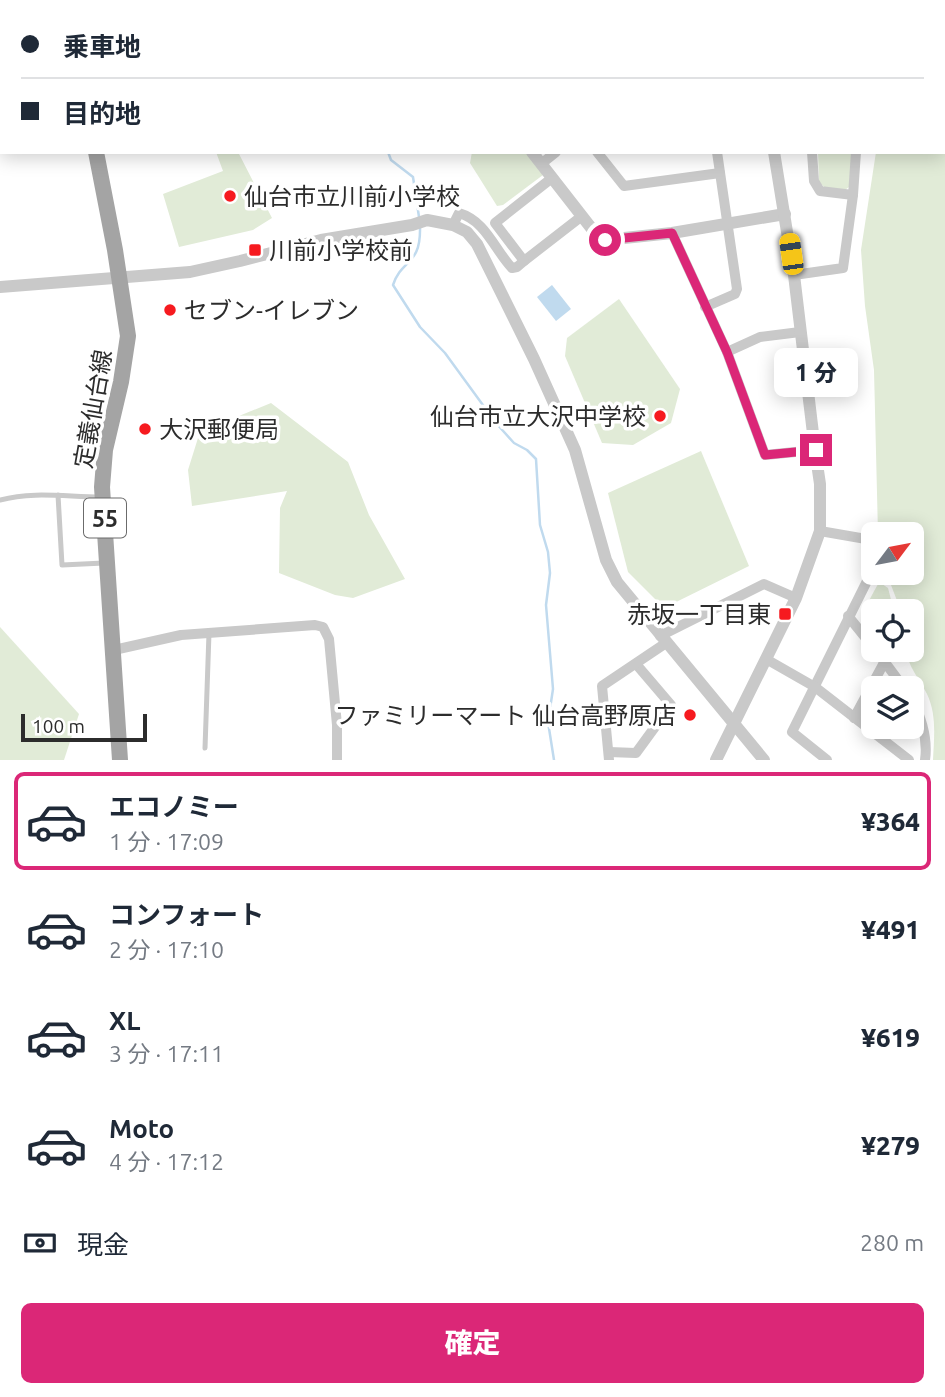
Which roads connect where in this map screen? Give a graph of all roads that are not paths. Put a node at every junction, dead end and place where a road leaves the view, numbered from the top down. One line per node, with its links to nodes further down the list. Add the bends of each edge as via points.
1 (96, 154): 20 (main road, 定義仙台線 / 55)
2 (534, 154): 9 (street)
3 (554, 154): 9 (street)
4 (599, 154): 10 (street, via 624,186)
5 (717, 154): 10 (street)
6 (774, 154): 13 (street)
7 (813, 154): 12 (street, via 814,181 820,191)
8 (856, 154): 12 (street)
9 (541, 164): 11 (street)
10 (720, 173): 15 (street)
11 (552, 178): 14 (street); 18 (street, via 495,223)
12 (853, 195): 19 (street, via 843,268)
13 (785, 214): 15 (street); 19 (street)
14 (582, 216): 17 (street, via 605,240); 18 (street)
15 (727, 224): 17 (street); 22 (street, via 737,289)
16 (453, 225): 18 (street, via 459,214 471,217 512,268); 20 (street, via 427,220 321,240 214,268); 35 (street, via 477,244 539,370 575,450 611,571)
17 (672, 233): 22 (street)
18 (524, 261)
19 (794, 275): 23 (street)
20 (120, 279): 21 (street); 27 (main road, 定義仙台線 / 55, via 128,337 105,450)
21 (0, 287)
22 (705, 307): 24 (street)
23 (800, 332): 24 (street, via 761,337); 25 (street)
24 (727, 352): 25 (street, via 765,455)
25 (816, 450): 29 (street)
26 (58, 495): 27 (lane); 28 (lane); 30 (lane, via 62,565)
27 (103, 497): 30 (main road, 定義仙台線 / 55)
28 (0, 500)
29 (820, 531): 31 (street); 32 (street, via 866,539 871,573)
30 (108, 563): 36 (main road, 定義仙台線 / 55)
31 (796, 598): 35 (street, via 764,584); 37 (street)
32 (848, 616): 33 (street); 40 (street)
33 (861, 632)
34 (209, 633): 36 (street); 44 (lane); 47 (street, via 323,627 332,655)
35 (663, 639): 39 (street); 42 (street)
36 (114, 650): 46 (main road, 定義仙台線 / 55)
37 (766, 659): 40 (street); 42 (street)
38 (884, 662): 41 (street)
39 (636, 664): 45 (street, via 602,686); 45 (street, via 671,705 636,753)
40 (815, 687): 41 (street); 50 (street, via 792,732)
41 (854, 718): 51 (street)
42 (734, 722): 48 (street); 49 (street)
43 (924, 733): 52 (street)
44 (205, 748)
45 (609, 756)
46 (120, 760)
47 (337, 760)
48 (716, 760)
49 (764, 760)
50 (827, 760)
51 (909, 760)
52 (925, 760)

